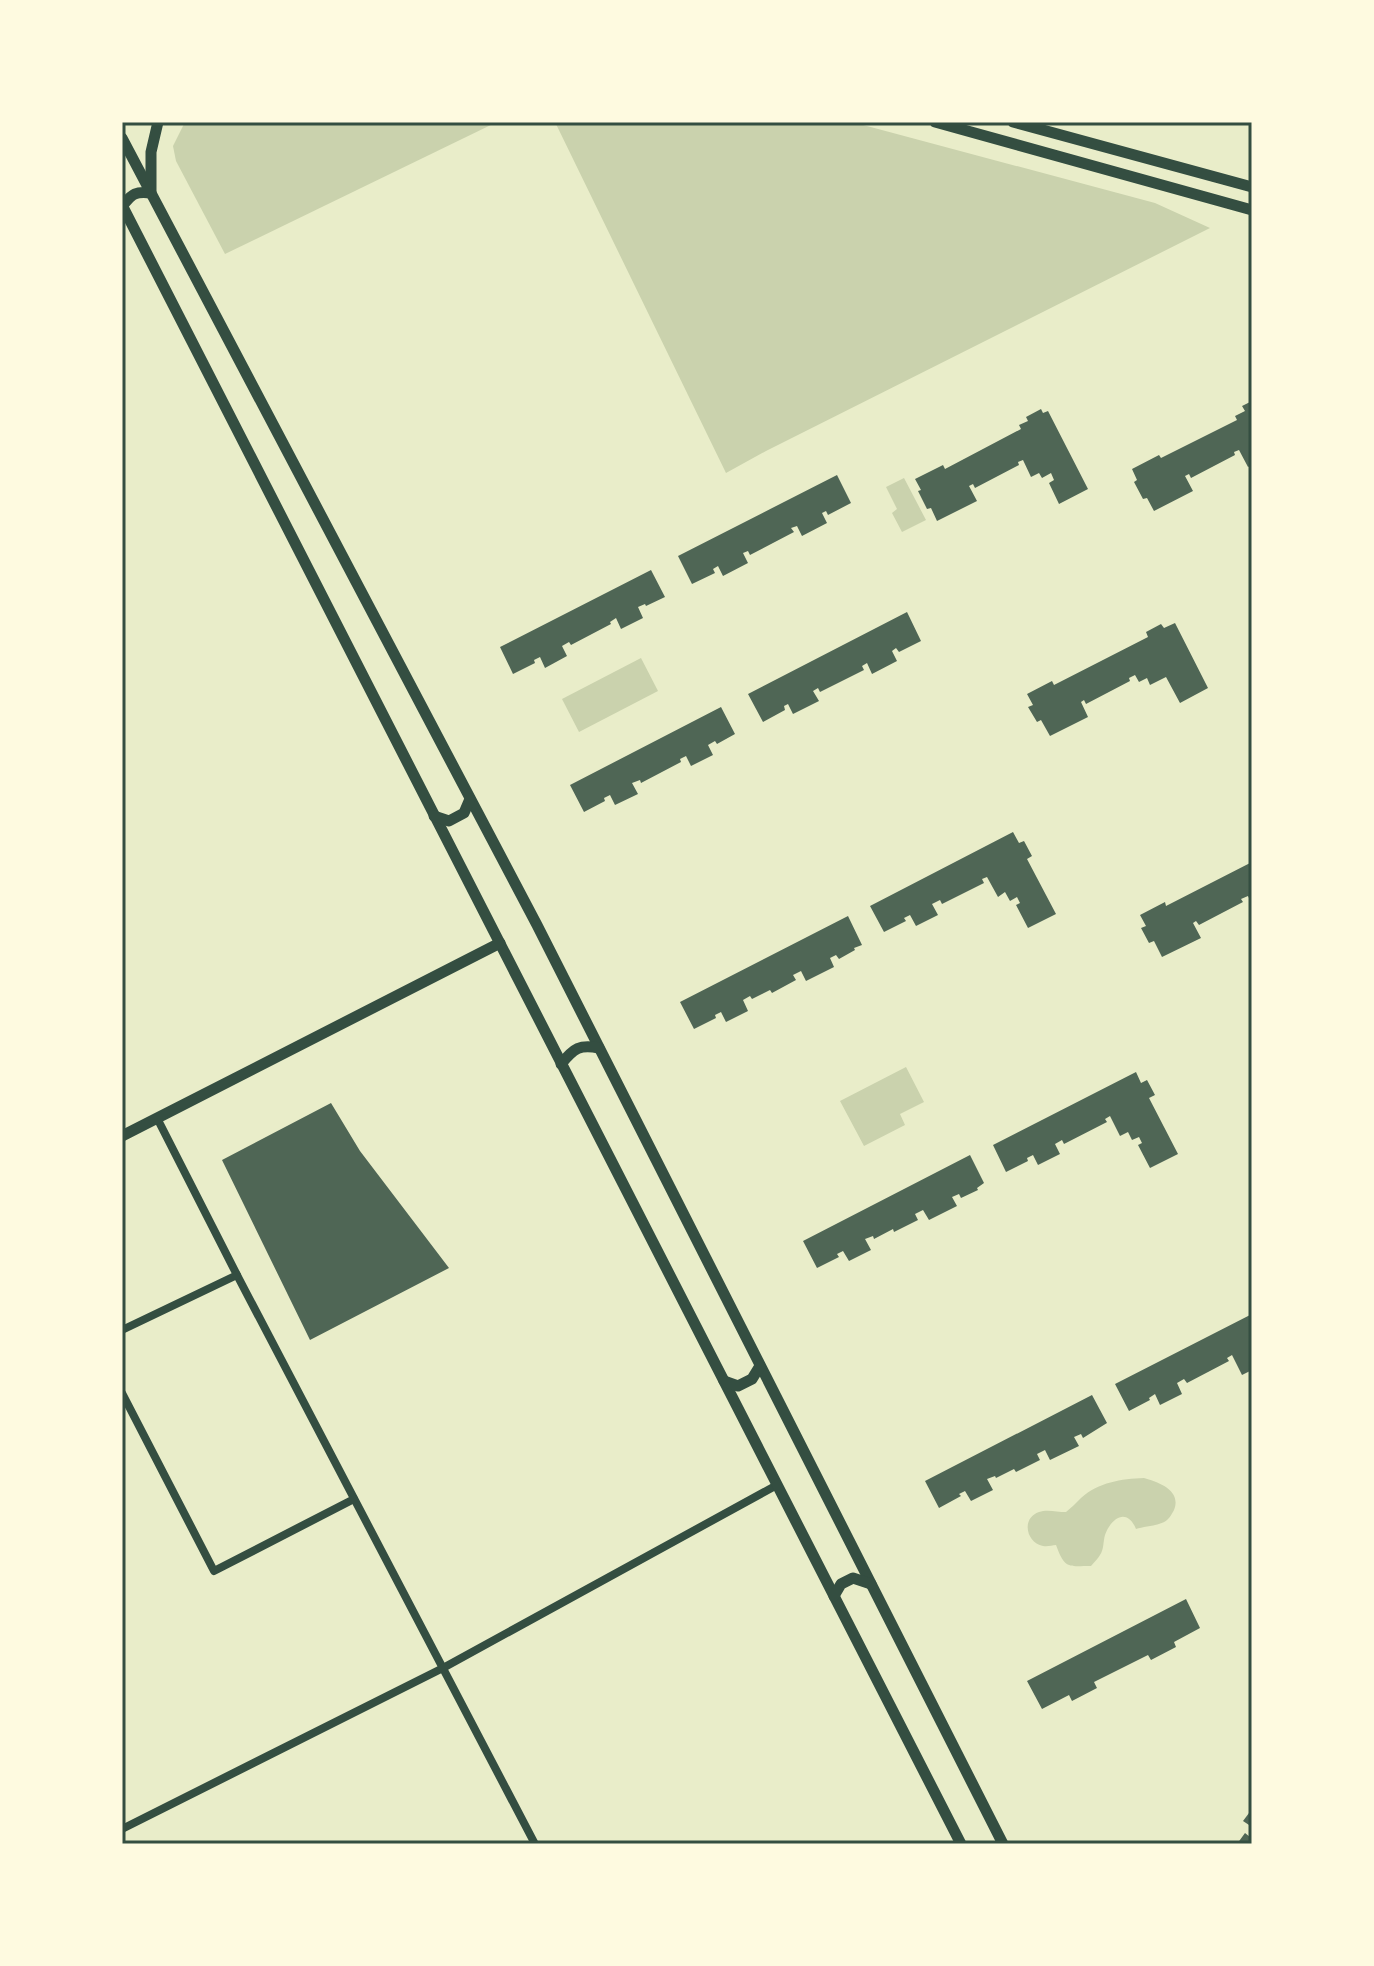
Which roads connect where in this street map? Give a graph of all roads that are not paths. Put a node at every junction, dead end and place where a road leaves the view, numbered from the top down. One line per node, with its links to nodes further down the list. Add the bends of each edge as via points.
1 (158, 122): 6 (street, via 151,152)
2 (935, 122): 8 (street)
3 (1013, 122): 5 (street)
4 (122, 138): 6 (street)
5 (1252, 187)
6 (151, 193): 7 (street, via 129,196); 9 (street)
7 (122, 206): 10 (street)
8 (1252, 210)
9 (470, 799): 10 (street, via 464,813 449,821); 12 (street)
10 (434, 816): 11 (street)
11 (500, 943): 13 (street); 14 (street)
12 (599, 1048): 13 (street, via 586,1045 571,1051); 18 (street)
13 (561, 1064): 19 (street)
14 (157, 1118): 15 (street); 16 (street)
15 (122, 1136)
16 (237, 1275): 17 (street); 22 (street)
17 (122, 1330)
18 (760, 1366): 19 (street, via 752,1379 738,1386); 23 (street)
19 (724, 1381): 21 (street)
20 (122, 1393): 22 (street, via 214,1571)
21 (777, 1485): 24 (street); 25 (street)
22 (354, 1499): 25 (street)
23 (871, 1584): 24 (street, via 853,1578); 29 (street)
24 (834, 1596): 28 (street)
25 (443, 1668): 26 (street); 27 (street)
26 (122, 1829)
27 (535, 1844)
28 (961, 1844)
29 (1003, 1844)

